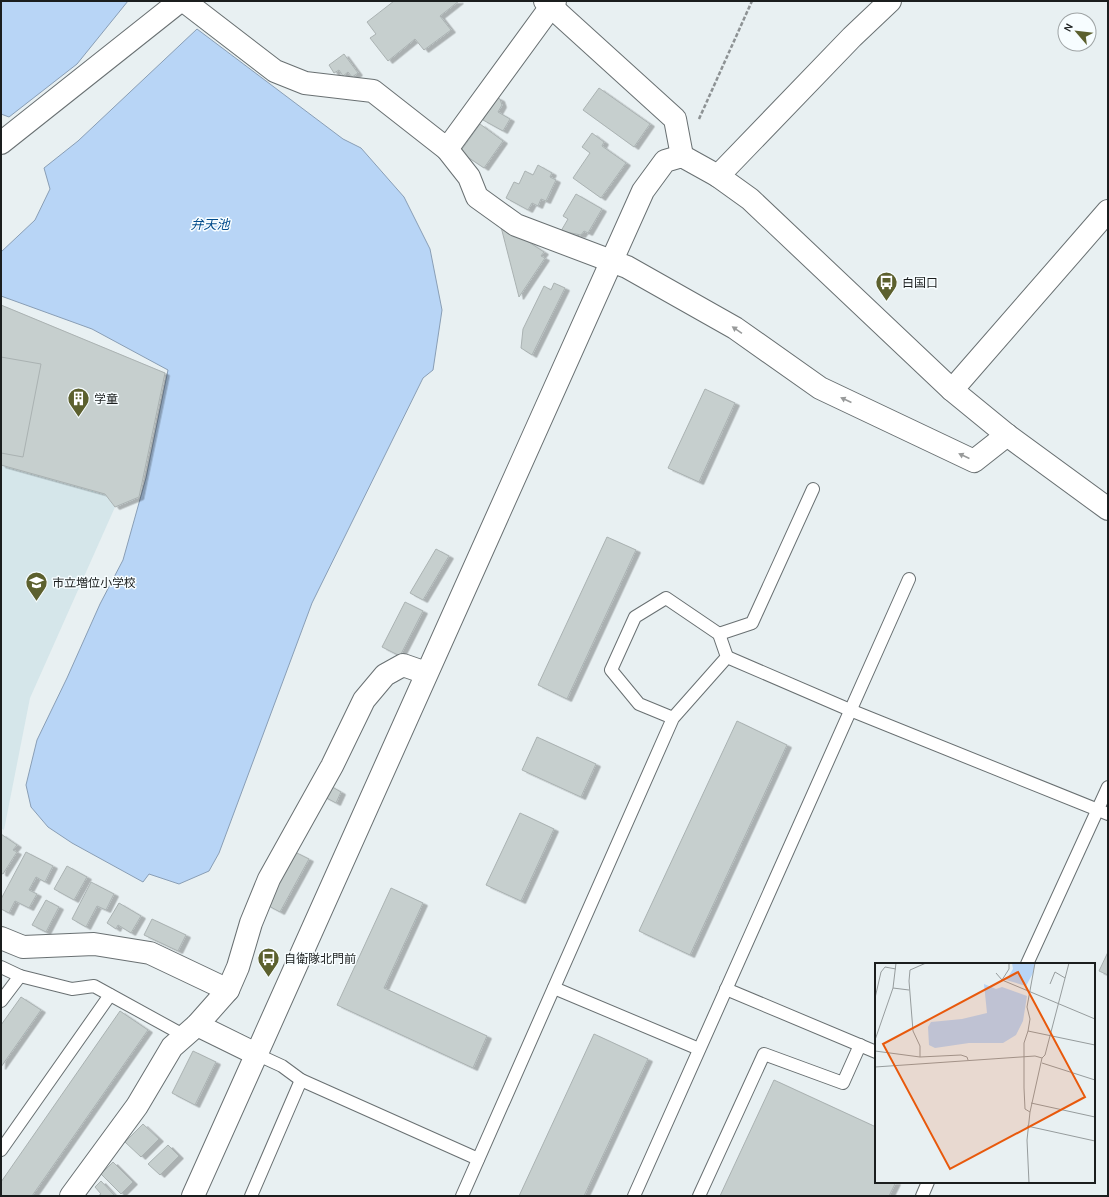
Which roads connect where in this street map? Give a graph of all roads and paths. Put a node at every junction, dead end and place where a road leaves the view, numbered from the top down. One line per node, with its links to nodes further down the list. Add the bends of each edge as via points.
1 (180, 1): 7 (street)
2 (184, 1): 8 (street, via 275,71 305,83 373,91)
3 (752, 1): 6 (path)
4 (890, 1): 10 (street)
5 (550, 3): 8 (street); 9 (street, via 675,119)
6 (698, 121)
7 (1, 143)
8 (448, 148): 12 (street, via 469,177 477,197 516,225)
9 (682, 156): 10 (street); 12 (street, via 665,161 643,191)
10 (718, 176): 13 (street, via 750,199)
11 (1108, 211): 13 (street)
12 (611, 261): 14 (street, one-way to 12, via 974,461 820,388 735,328 627,267); 20 (street)
13 (952, 390): 14 (street)
14 (1007, 435): 16 (street)
15 (813, 489): 18 (lane, via 752,623)
16 (1105, 503)
17 (909, 579): 21 (lane)
18 (719, 634): 19 (lane); 22 (lane, via 666,598 635,617 611,670 639,704)
19 (727, 657): 21 (lane); 22 (lane)
20 (426, 673): 31 (street, via 404,666 385,675 364,700 332,766 269,879); 38 (street)
21 (850, 710): 24 (lane); 30 (lane)
22 (673, 718): 29 (lane)
23 (1108, 787): 24 (lane)
24 (1103, 812): 26 (lane)
25 (1, 938): 31 (street, via 23,947 94,944 150,952)
26 (1028, 963)
27 (1, 967): 28 (lane)
28 (20, 976): 32 (lane, via 72,989 94,986); 33 (lane)
29 (554, 988): 36 (lane); 41 (lane)
30 (726, 989): 35 (lane); 36 (lane)
31 (228, 990): 34 (street)
32 (110, 995): 34 (lane); 40 (lane)
33 (1, 1001)
34 (191, 1031): 38 (street); 43 (street, via 172,1047 137,1106)
35 (860, 1045): 37 (lane); 48 (lane, via 842,1083 764,1054)
36 (699, 1049): 47 (lane)
37 (875, 1052)
38 (256, 1054): 39 (lane, via 282,1066); 44 (street)
39 (301, 1080): 41 (lane); 45 (lane)
40 (1, 1150)
41 (478, 1159): 46 (lane)
42 (928, 1183): 49 (lane)
43 (71, 1196)
44 (193, 1196)
45 (250, 1196)
46 (462, 1196)
47 (634, 1196)
48 (699, 1196)
49 (922, 1196)

